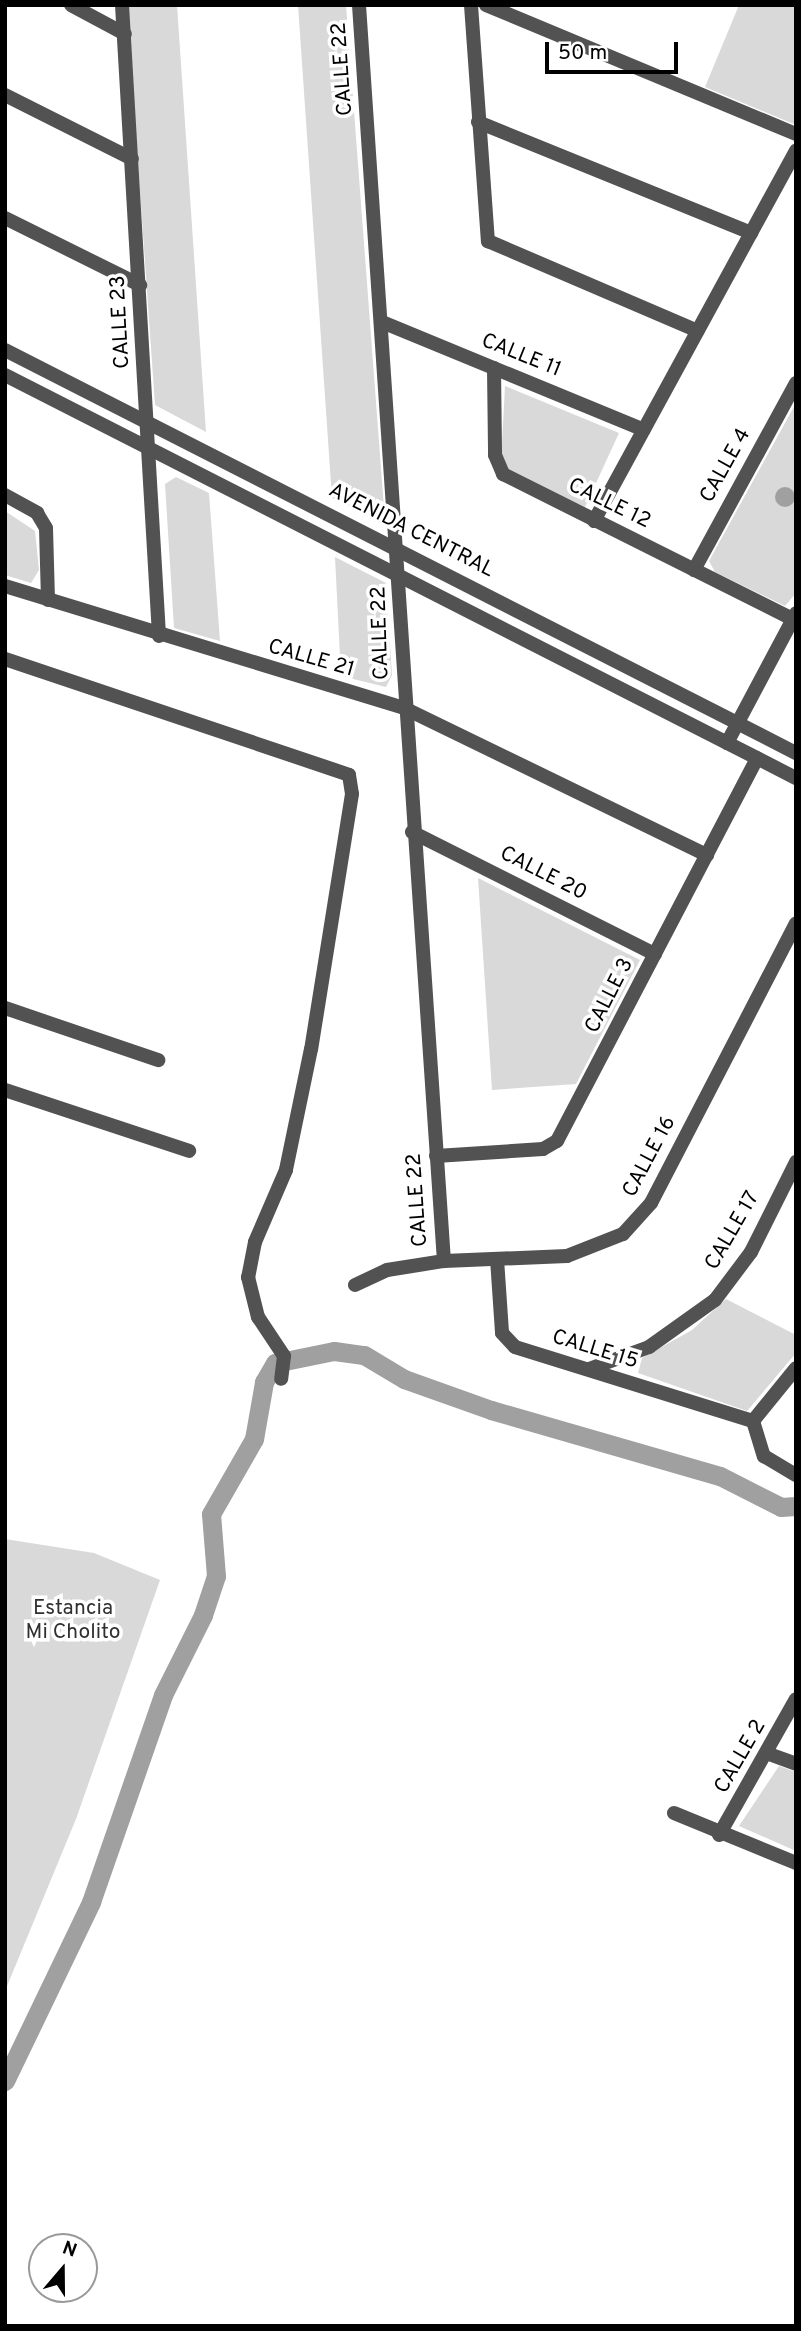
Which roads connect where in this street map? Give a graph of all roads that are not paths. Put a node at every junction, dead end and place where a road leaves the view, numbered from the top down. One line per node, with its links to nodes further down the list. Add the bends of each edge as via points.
1 (71, 5): 6 (street)
2 (122, 5): 6 (street, CALLE 23)
3 (359, 5): 15 (street, CALLE 22)
4 (471, 5): 8 (street)
5 (486, 5): 9 (street)
6 (125, 34): 11 (street, CALLE 23)
7 (5, 95): 11 (street)
8 (478, 122): 13 (street); 16 (street, via 488,242)
9 (796, 134)
10 (796, 150): 13 (street)
11 (132, 159): 14 (street, CALLE 23)
12 (5, 218): 14 (street)
13 (751, 233): 16 (street)
14 (140, 285): 21 (street, CALLE 23)
15 (383, 321): 18 (street, CALLE 11); 26 (street, CALLE 22)
16 (698, 331): 22 (street)
17 (5, 350): 21 (street, AVENIDA CENTRAL)
18 (494, 368): 22 (street, CALLE 11); 25 (street, CALLE 12, via 499,469)
19 (5, 375): 23 (street)
20 (796, 383): 27 (street, CALLE 4)
21 (148, 422): 23 (street, CALLE 23); 26 (street, AVENIDA CENTRAL)
22 (644, 430): 25 (street)
23 (149, 448): 28 (street); 32 (street, CALLE 23)
24 (5, 495): 30 (street, via 37,513 46,528)
25 (594, 521): 27 (street, CALLE 12)
26 (400, 547): 28 (street, CALLE 22); 35 (street, AVENIDA CENTRAL)
27 (694, 570): 31 (street, CALLE 12)
28 (400, 576): 34 (street, CALLE 22); 36 (street)
29 (5, 586): 30 (street, CALLE 21)
30 (48, 600): 32 (street, CALLE 21)
31 (794, 616): 35 (street)
32 (159, 636): 34 (street, CALLE 21)
33 (5, 660): 53 (street, via 349,775 352,794 311,1049 286,1170 255,1242 248,1277 258,1317)
34 (404, 708): 40 (street, CALLE 22); 41 (street, CALLE 21)
35 (738, 724): 36 (street); 37 (street, AVENIDA CENTRAL)
36 (727, 743): 38 (street)
37 (796, 753)
38 (757, 758): 39 (street); 41 (street, CALLE 3)
39 (796, 778)
40 (412, 832): 43 (street, CALLE 20); 48 (street, CALLE 22)
41 (707, 855): 43 (street, CALLE 3)
42 (796, 923): 50 (street, CALLE 16, via 639,1220 592,1250)
43 (655, 954): 48 (street, CALLE 3, via 551,1147)
44 (5, 1008): 45 (street)
45 (158, 1059)
46 (5, 1090): 47 (street)
47 (189, 1151)
48 (436, 1156): 51 (street, CALLE 22)
49 (796, 1161): 55 (street, CALLE 17, via 751,1252 715,1300 649,1347)
50 (497, 1259): 51 (street, CALLE 16); 55 (street, CALLE 15, via 506,1342)
51 (444, 1261): 52 (street, CALLE 16, via 387,1270)
52 (355, 1285)
53 (284, 1367)
54 (796, 1368): 56 (street)
55 (586, 1370): 56 (street, CALLE 15)
56 (753, 1421): 57 (street, via 764,1456)
57 (796, 1475)
58 (796, 1699): 59 (street, CALLE 2)
59 (769, 1754): 60 (street); 62 (street, CALLE 2)
60 (796, 1764)
61 (674, 1813): 62 (street)
62 (719, 1835): 63 (street)
63 (796, 1863)

